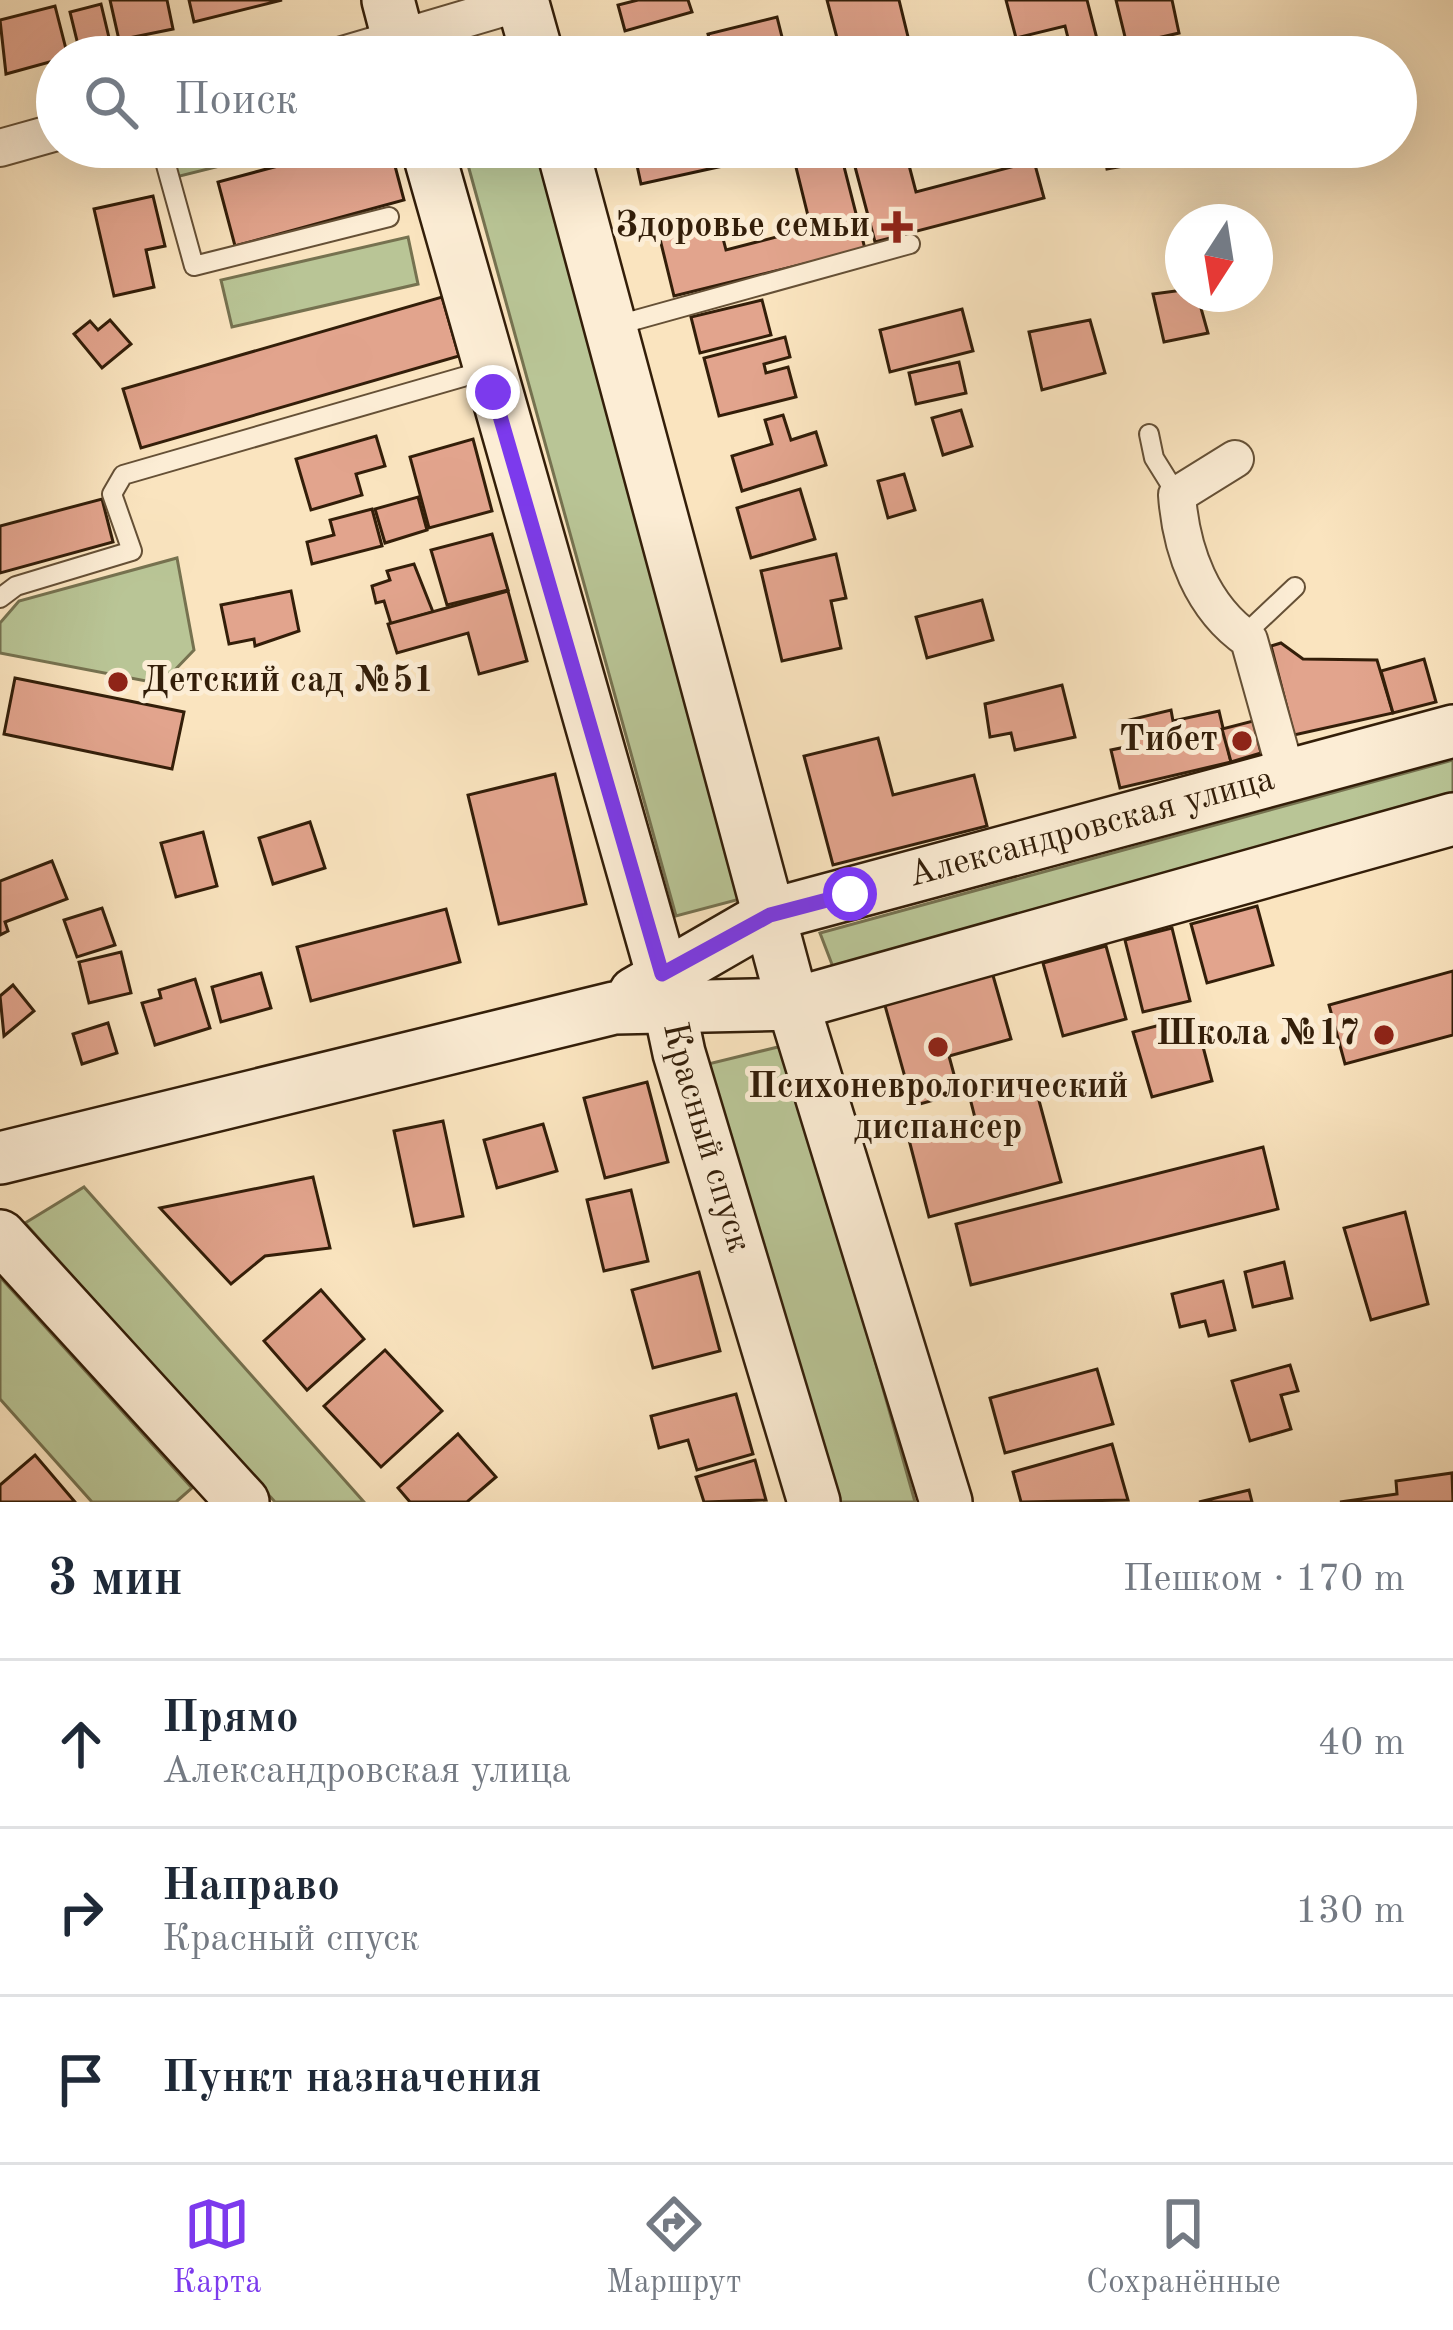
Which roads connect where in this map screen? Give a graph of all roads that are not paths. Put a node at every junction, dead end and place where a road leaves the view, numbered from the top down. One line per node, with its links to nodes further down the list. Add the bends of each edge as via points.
1 (525, 0): 2 (street); 3 (street)
2 (397, 32)
3 (533, 36)
4 (36, 138): 5 (street)
5 (0, 148)
6 (167, 168): 9 (lane, via 194,266)
7 (434, 168): 12 (street, Красный спуск)
8 (568, 168): 11 (street)
9 (389, 217)
10 (910, 244): 11 (lane)
11 (611, 327): 22 (street)
12 (487, 370): 17 (lane, via 123,475 112,494 132,550); 23 (street, Красный спуск)
13 (1149, 434): 15 (lane)
14 (1234, 459): 15 (street)
15 (1177, 495): 18 (street, via 1180,533 1204,591 1220,621)
16 (1295, 587): 18 (lane)
17 (0, 598)
18 (1244, 636): 20 (street)
19 (1453, 731): 20 (street, Александровская улица)
20 (1287, 776): 22 (street, Александровская улица)
21 (1453, 819): 24 (street)
22 (770, 915): 23 (street, Александровская улица); 24 (street)
23 (665, 992): 24 (street); 25 (street, Александровская улица); 28 (street, Красный спуск)
24 (793, 1004): 29 (street)
25 (0, 1158)
26 (0, 1236): 27 (street)
27 (223, 1489)
28 (814, 1502)
29 (946, 1502)

